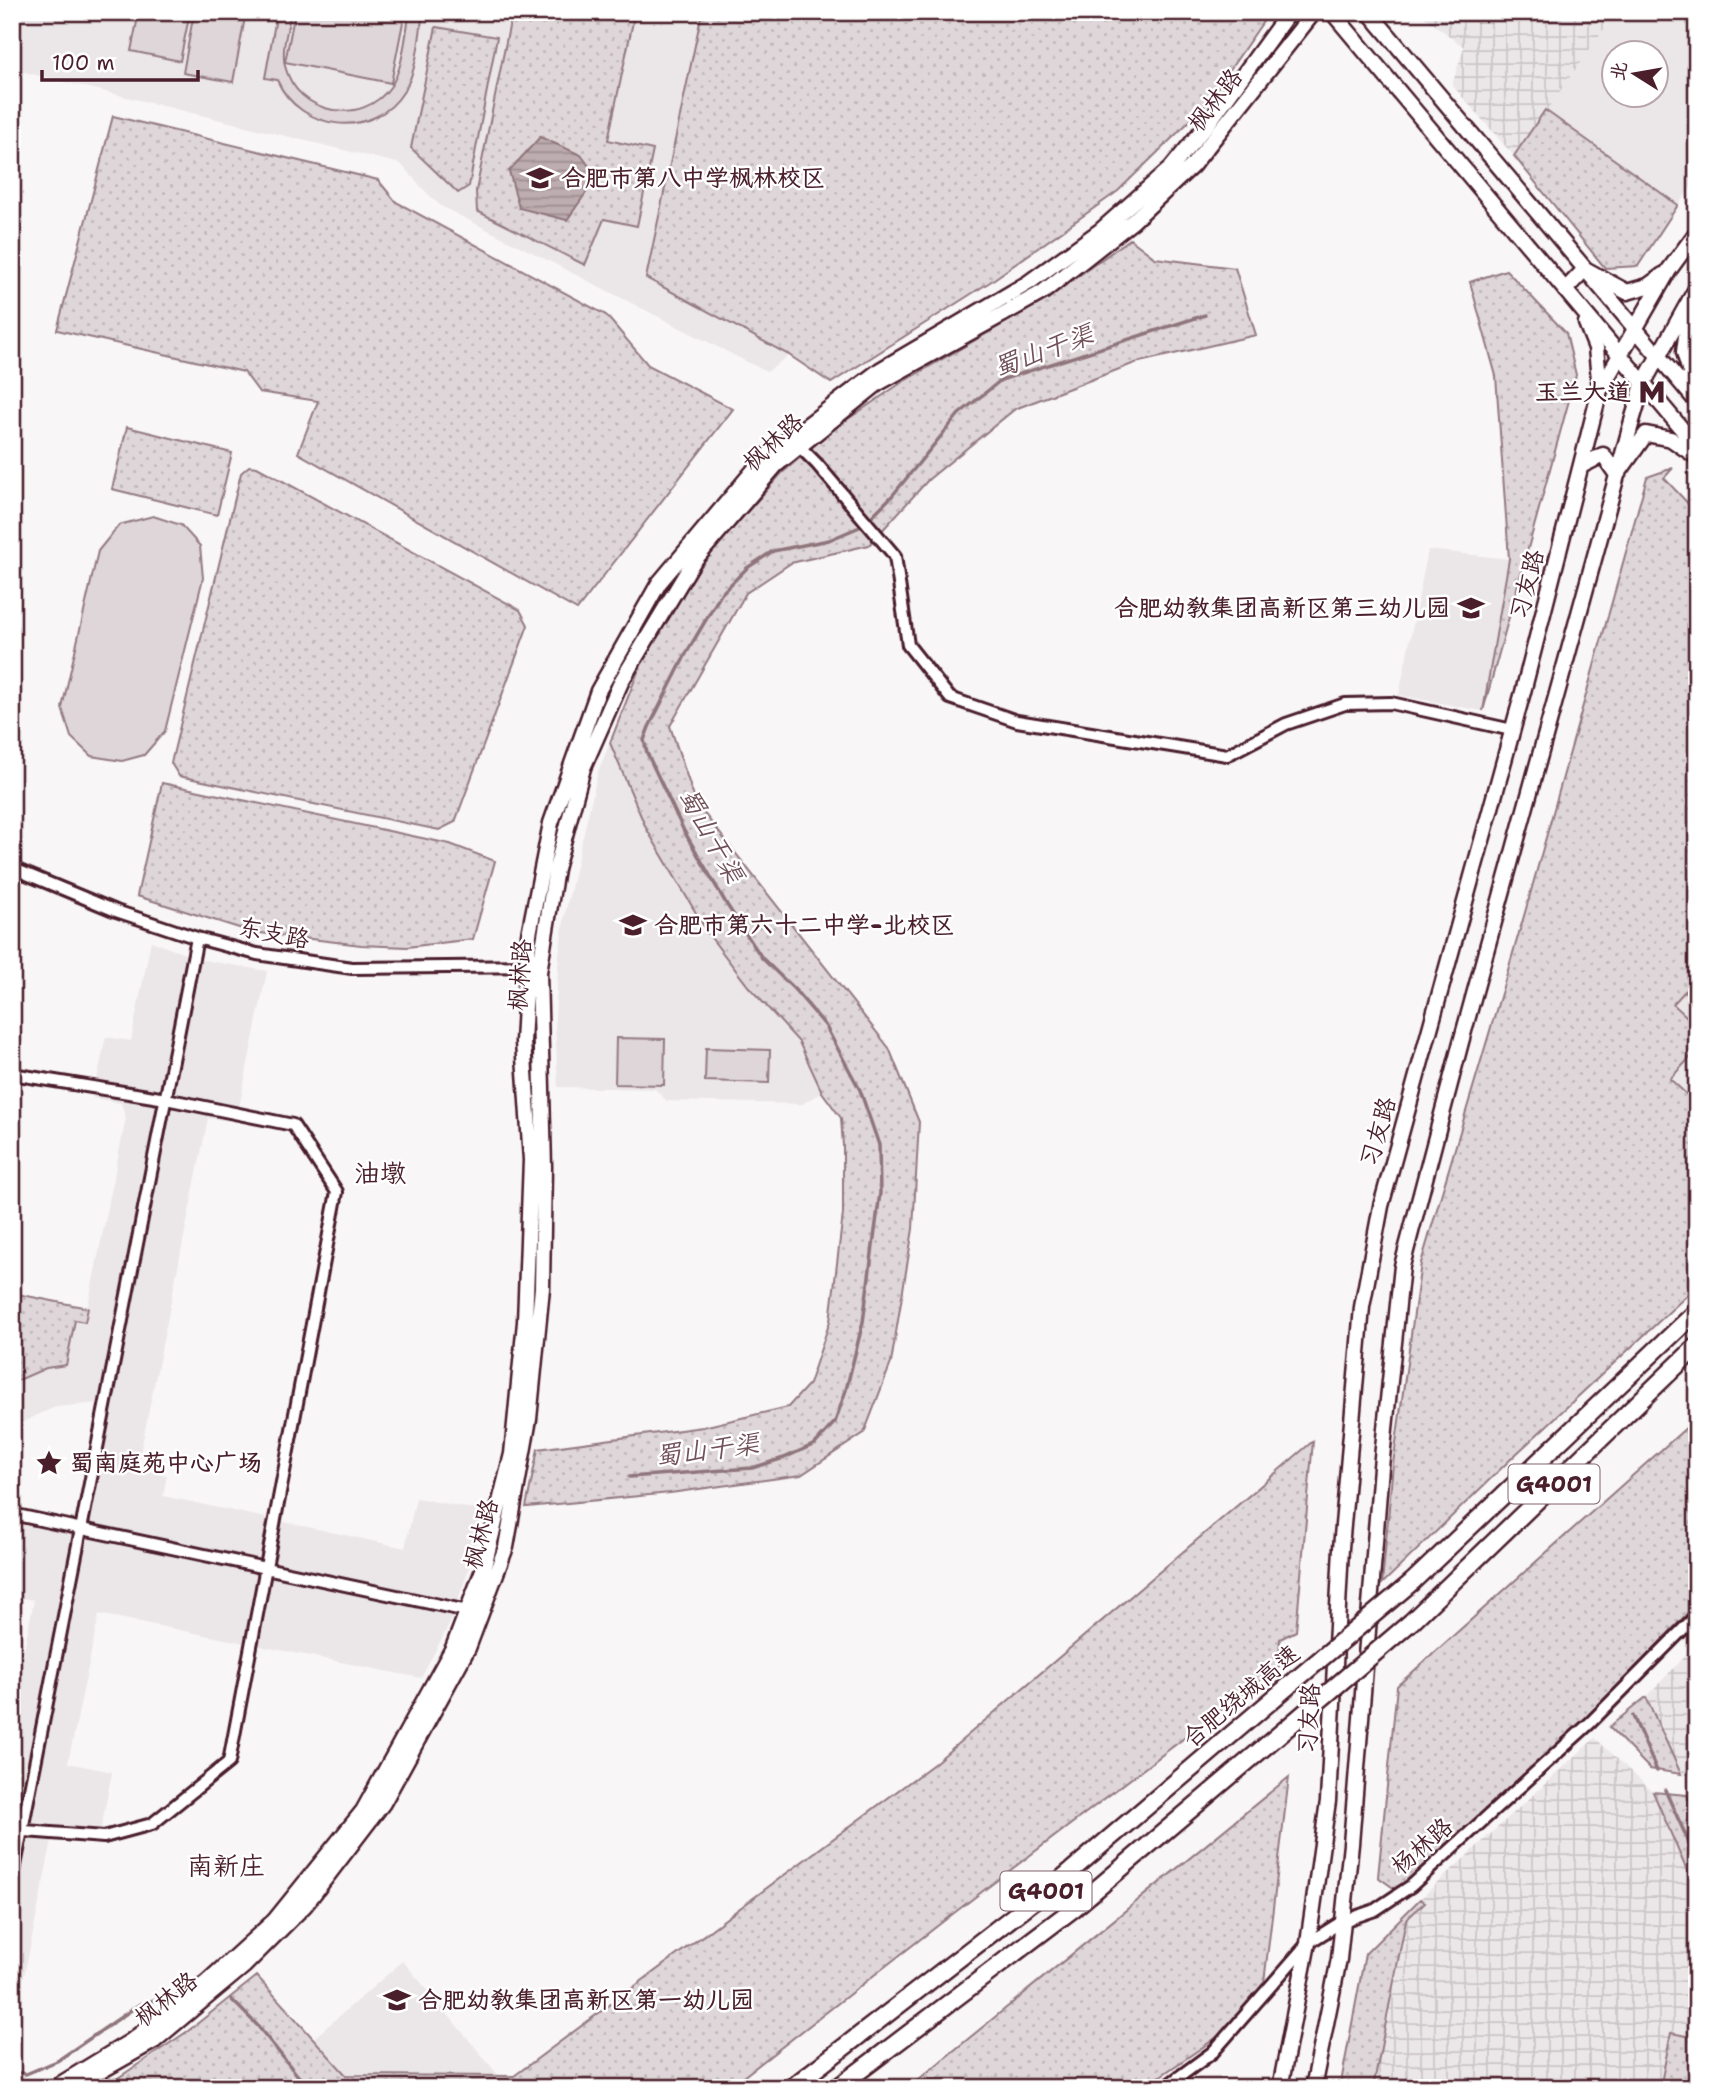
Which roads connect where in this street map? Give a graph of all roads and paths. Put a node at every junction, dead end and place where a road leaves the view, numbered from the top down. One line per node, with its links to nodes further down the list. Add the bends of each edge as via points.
1 (1289, 12): 18 (main road, 枫林路, via 1171,168 1100,231 1028,283 880,369)
2 (1314, 12): 18 (main road, 枫林路, via 1192,166 1133,221 1043,292 877,384)
3 (1332, 12): 8 (main road)
4 (1369, 12): 6 (main road)
5 (1697, 232): 7 (main road, 习友路)
6 (1585, 269): 7 (main road, via 1627,292 1648,286); 8 (main road); 11 (main road)
7 (1669, 270): 11 (main road, 习友路)
8 (1565, 290): 10 (main road)
9 (1694, 290): 13 (main road, 习友路); 16 (main road, via 1684,352)
10 (1582, 310): 12 (main road); 15 (main road, via 1596,348)
11 (1635, 329): 12 (main road, 习友路); 13 (main road)
12 (1620, 356): 14 (main road); 15 (main road, 习友路)
13 (1658, 356): 14 (main road, 习友路); 17 (main road)
14 (1643, 384): 19 (main road); 22 (main road, 习友路)
15 (1600, 390): 21 (main road, 习友路)
16 (1697, 396)
17 (1697, 402)
18 (794, 441): 23 (street, via 895,556 908,645 950,698 1017,721 1227,755 1286,724 1345,704 1391,703); 26 (main road, 枫林路, via 693,562 622,680 583,768)
19 (1697, 447)
20 (1697, 457): 22 (main road, via 1671,439 1646,435)
21 (1581, 466): 22 (main road, via 1603,455); 23 (main road, 习友路)
22 (1617, 475): 38 (main road, 习友路, via 1402,1266)
23 (1512, 730): 39 (main road, 习友路, via 1381,1206 1362,1307 1340,1548 1328,1801)
24 (12, 869): 25 (street, 东支路)
25 (197, 938): 26 (street, 东支路, via 257,954 352,968); 28 (street)
26 (534, 965): 34 (main road, 枫林路, via 544,1167 542,1288 529,1419 506,1547)
27 (12, 1074): 28 (street)
28 (166, 1099): 32 (street); 33 (street, via 293,1125 337,1192)
29 (1697, 1311): 42 (highway, 合肥绕城高速 / G4001, bridge, via 1412,1582 1058,1882)
30 (1697, 1346): 43 (highway, G4001, bridge, via 1411,1622 1073,1909)
31 (12, 1514): 32 (street)
32 (80, 1528): 33 (street); 36 (street)
33 (267, 1568): 34 (street); 36 (street, via 229,1762 152,1824 104,1837)
34 (474, 1612): 40 (main road, 枫林路, via 363,1811 275,1920 207,1982 131,2041); 41 (main road, 枫林路, via 468,1648 383,1802 305,1905 244,1966 154,2040)
35 (1697, 1615): 38 (street, 杨林路, via 1590,1723 1411,1886 1375,1910)
36 (17, 1831): 37 (street)
37 (12, 1881)
38 (1343, 1921): 39 (street, 杨林路); 46 (main road, 习友路)
39 (1308, 1942): 44 (street, 杨林路, via 1213,2052); 45 (main road, 习友路)
40 (54, 2088)
41 (71, 2088)
42 (791, 2088)
43 (837, 2088)
44 (1164, 2088)
45 (1280, 2088)
46 (1313, 2088)

